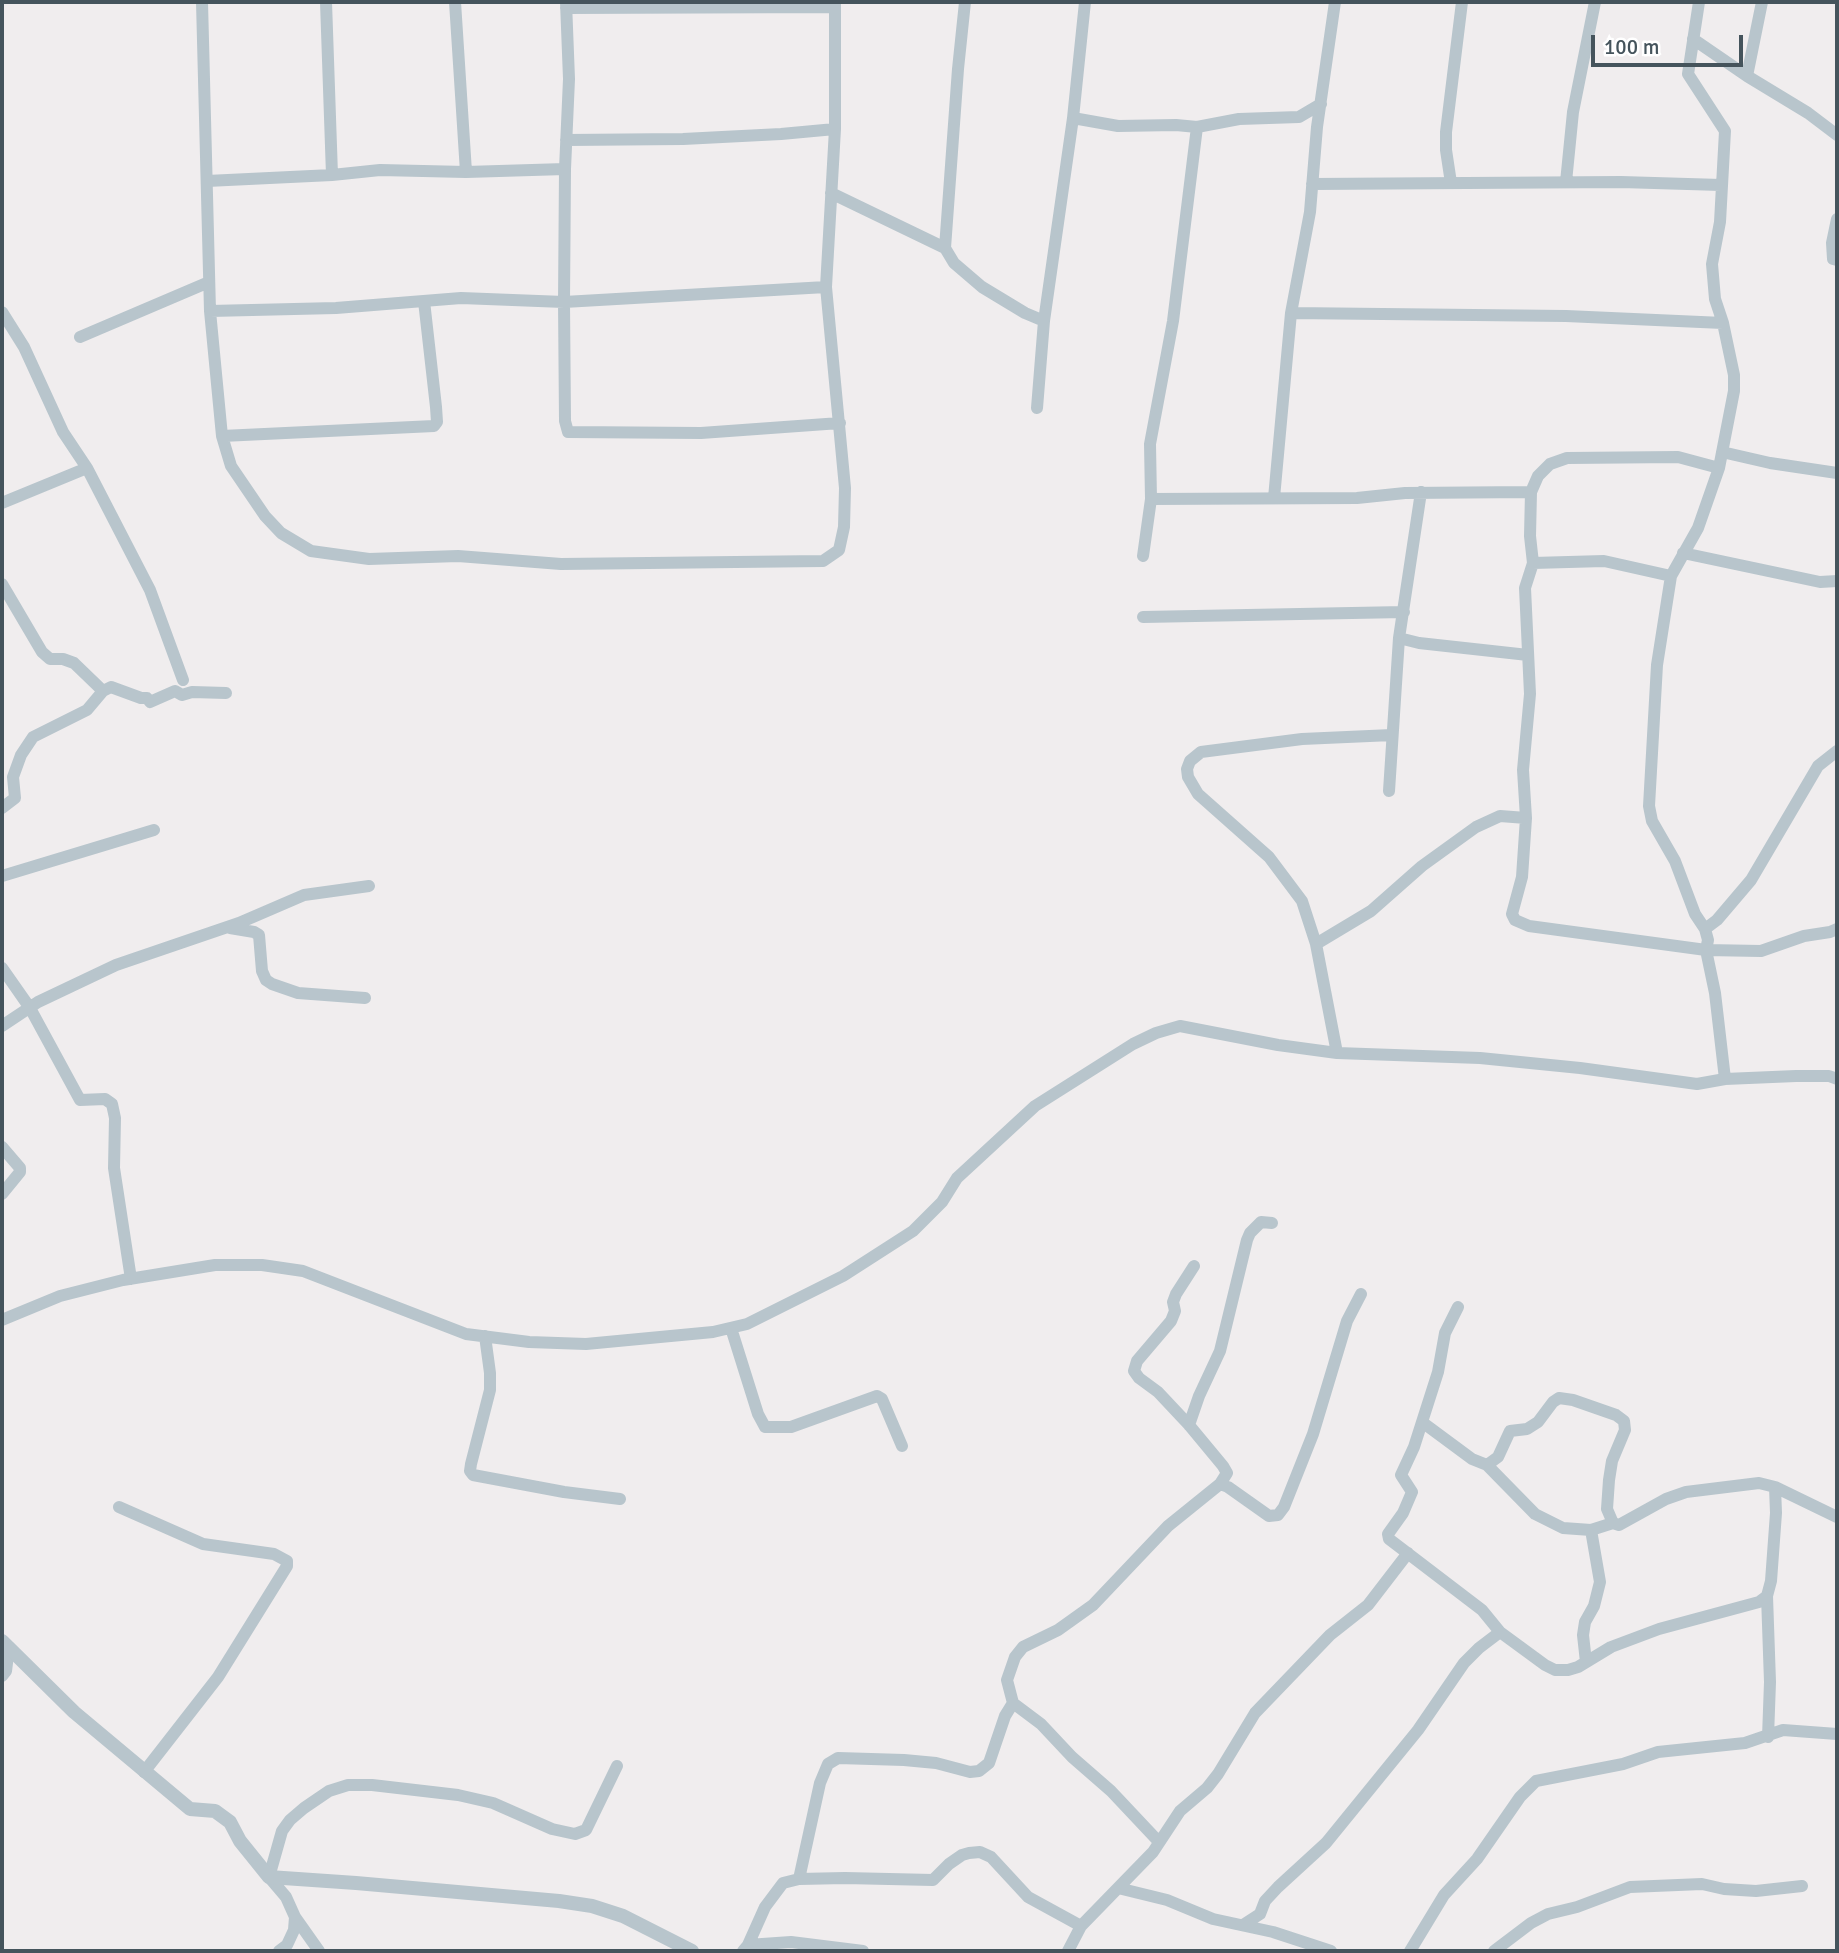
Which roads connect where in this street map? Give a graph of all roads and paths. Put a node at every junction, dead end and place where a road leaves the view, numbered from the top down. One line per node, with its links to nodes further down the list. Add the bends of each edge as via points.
1 (202, 2): 26 (street)
2 (326, 2): 25 (street)
3 (455, 2): 24 (street)
4 (965, 2): 33 (street)
5 (1085, 2): 17 (street)
6 (1335, 2): 15 (street)
7 (1462, 2): 28 (street, via 1446,132)
8 (1595, 2): 27 (street, via 1573,112)
9 (1699, 2): 13 (street)
10 (1762, 2): 14 (street)
11 (835, 4): 12 (street); 20 (street)
12 (566, 5): 22 (street)
13 (1693, 39): 14 (street); 30 (street, via 1688,74 1725,131)
14 (1747, 76): 21 (street)
15 (1321, 104): 16 (street); 19 (street)
16 (1299, 117): 18 (street, via 1238,119); 19 (street)
17 (1073, 118): 18 (street, via 1118,126); 42 (street)
18 (1198, 127): 55 (street, via 1173,321 1150,444)
19 (1317, 127): 29 (street)
20 (835, 129): 22 (street, via 683,139); 31 (street)
21 (1837, 135)
22 (566, 140): 23 (street)
23 (565, 169): 24 (street); 38 (street)
24 (466, 172): 25 (street, via 380,170)
25 (332, 175): 26 (street)
26 (207, 181): 35 (street)
27 (1566, 182): 28 (street); 30 (street)
28 (1451, 183): 29 (street)
29 (1312, 184): 41 (street)
30 (1721, 185): 43 (street, via 1712,264)
31 (831, 193): 33 (street); 36 (street)
32 (1837, 219): 34 (street, via 1832,243 1833,259)
33 (945, 248): 42 (street, via 954,263 982,287)
34 (1837, 260)
35 (209, 282): 39 (street); 44 (street)
36 (826, 287): 38 (street); 46 (street)
37 (424, 301): 38 (street); 39 (street); 47 (street, via 436,407 434,426)
38 (564, 302): 46 (street, via 568,432 701,433)
39 (210, 311): 47 (street)
40 (2, 312): 49 (street, via 24,347 63,432)
41 (1291, 313): 43 (street); 54 (street)
42 (1044, 321): 45 (street)
43 (1723, 323): 48 (street, via 1734,391)
44 (80, 337)
45 (1037, 408)
46 (840, 423): 47 (street, via 844,527 839,550 823,561 561,564 458,556 369,559 311,551 281,533 265,516 231,466)
47 (222, 436)
48 (1722, 452): 50 (street); 51 (street)
49 (87, 468): 56 (street); 67 (street, via 150,590)
50 (1719, 468): 53 (street, via 1678,457 1567,458 1538,475); 57 (street, via 1698,528)
51 (1837, 472)
52 (1421, 492): 53 (street); 54 (street); 63 (street)
53 (1531, 492): 59 (street)
54 (1274, 498): 55 (street)
55 (1151, 499): 58 (street)
56 (2, 503)
57 (1683, 553): 60 (street); 61 (street, via 1820,582)
58 (1143, 556)
59 (1533, 563): 60 (street, via 1604,561); 66 (street, via 1525,588)
60 (1671, 576): 79 (street, via 1657,665 1649,806)
61 (1837, 581)
62 (2, 584): 68 (street, via 42,652 50,659 74,663)
63 (1404, 612): 64 (street); 65 (street)
64 (1143, 617)
65 (1399, 638): 66 (street); 70 (street)
66 (1528, 655): 74 (street)
67 (183, 680)
68 (103, 691): 69 (street, via 111,687 150,702 174,691 182,695); 73 (street, via 87,710 33,737 13,777 15,797)
69 (226, 693)
70 (1392, 735): 72 (street); 81 (street, via 1302,739 1201,752 1187,769 1198,794 1262,850 1295,889)
71 (1837, 751): 79 (street, via 1818,766 1751,880)
72 (1389, 791)
73 (2, 808)
74 (1525, 818): 81 (street, via 1500,816 1476,827 1370,911); 82 (street, via 1522,877 1512,914 1515,920 1529,926)
75 (154, 830): 76 (street)
76 (2, 876)
77 (369, 886): 78 (street, via 304,895)
78 (227, 928): 84 (street, via 260,935 262,971 272,984 298,993); 85 (street, via 116,965)
79 (1705, 929): 82 (street)
80 (1837, 929): 82 (street, via 1761,951)
81 (1316, 944): 87 (street)
82 (1706, 950): 88 (street)
83 (2, 968): 85 (street)
84 (365, 998)
85 (30, 1009): 86 (street); 94 (street, via 80,1100 106,1099 112,1104 114,1168)
86 (2, 1026)
87 (1337, 1053): 88 (street, via 1480,1058 1697,1084); 98 (street, via 1180,1026 1156,1033 1035,1106 957,1178 942,1202 913,1231 843,1276)
88 (1725, 1079): 89 (street)
89 (1837, 1079)
90 (2, 1147): 91 (street, via 20,1168)
91 (2, 1194)
92 (1272, 1223): 101 (street, via 1261,1222 1247,1240 1220,1351)
93 (1194, 1266): 101 (street, via 1176,1294 1171,1321 1137,1361 1134,1371)
94 (131, 1279): 97 (street, via 60,1296); 99 (street, via 215,1265 303,1271 466,1334)
95 (1361, 1294): 104 (street, via 1284,1507 1278,1515 1269,1516)
96 (1458, 1307): 100 (street, via 1445,1333)
97 (2, 1320)
98 (732, 1328): 99 (street, via 586,1344); 102 (street, via 765,1427 790,1427 877,1396)
99 (485, 1336): 106 (street, via 490,1390 471,1464 473,1475)
100 (1422, 1422): 103 (street); 111 (street, via 1401,1475 1412,1492 1388,1534)
101 (1189, 1425): 104 (street, via 1227,1473)
102 (902, 1446)
103 (1487, 1465): 109 (street, via 1498,1457 1510,1431 1538,1422 1559,1398 1616,1415 1624,1421 1625,1430 1609,1480 1607,1509); 110 (street, via 1535,1514 1563,1528)
104 (1220, 1485): 117 (street, via 1168,1526 1093,1605 1023,1647 1007,1680)
105 (1775, 1487): 108 (street); 109 (street, via 1759,1483 1686,1492 1619,1525); 112 (street)
106 (620, 1499)
107 (119, 1507): 121 (street, via 204,1544 274,1554 287,1561 218,1677)
108 (1837, 1517)
109 (1613, 1523): 110 (street)
110 (1591, 1530): 115 (street, via 1600,1582 1585,1622)
111 (1408, 1553): 113 (street, via 1482,1610); 122 (street, via 1368,1605 1330,1635 1260,1708 1218,1774 1180,1811)
112 (1767, 1596): 115 (street, via 1644,1634); 119 (street)
113 (1500, 1632): 115 (street, via 1555,1670); 127 (street, via 1464,1663 1382,1775 1326,1843 1265,1901)
114 (6, 1644): 116 (street); 121 (street, via 74,1712)
115 (1586, 1662)
116 (2, 1676)
117 (1013, 1703): 122 (street, via 1041,1724); 124 (street, via 989,1763 979,1771 904,1760 838,1758 828,1764)
118 (1837, 1734): 119 (street, via 1788,1730)
119 (1768, 1737): 139 (street, via 1658,1752 1623,1764 1536,1781 1444,1895)
120 (617, 1766): 123 (street, via 586,1830 575,1834 458,1795 372,1785 329,1791 282,1831)
121 (144, 1772): 123 (street, via 190,1809 215,1811 230,1822)
122 (1159, 1842): 126 (street)
123 (269, 1877): 128 (street); 135 (street, via 592,1906 623,1916)
124 (799, 1879): 130 (street, via 933,1880 962,1854 980,1852 991,1857 1028,1897); 132 (street, via 783,1883)
125 (1802, 1886): 140 (street, via 1756,1891 1702,1884 1630,1887 1548,1914)
126 (1118, 1888): 129 (street); 130 (street)
127 (1260, 1914): 129 (street); 131 (street)
128 (295, 1917): 133 (street, via 287,1945); 134 (street)
129 (1243, 1925): 131 (street)
130 (1081, 1927): 137 (street)
131 (1273, 1932): 138 (street)
132 (745, 1948): 136 (street, via 791,1942)
133 (279, 1951)
134 (319, 1951)
135 (692, 1951)
136 (863, 1951)
137 (1068, 1951)
138 (1331, 1951)
139 (1410, 1951)
140 (1494, 1951)

